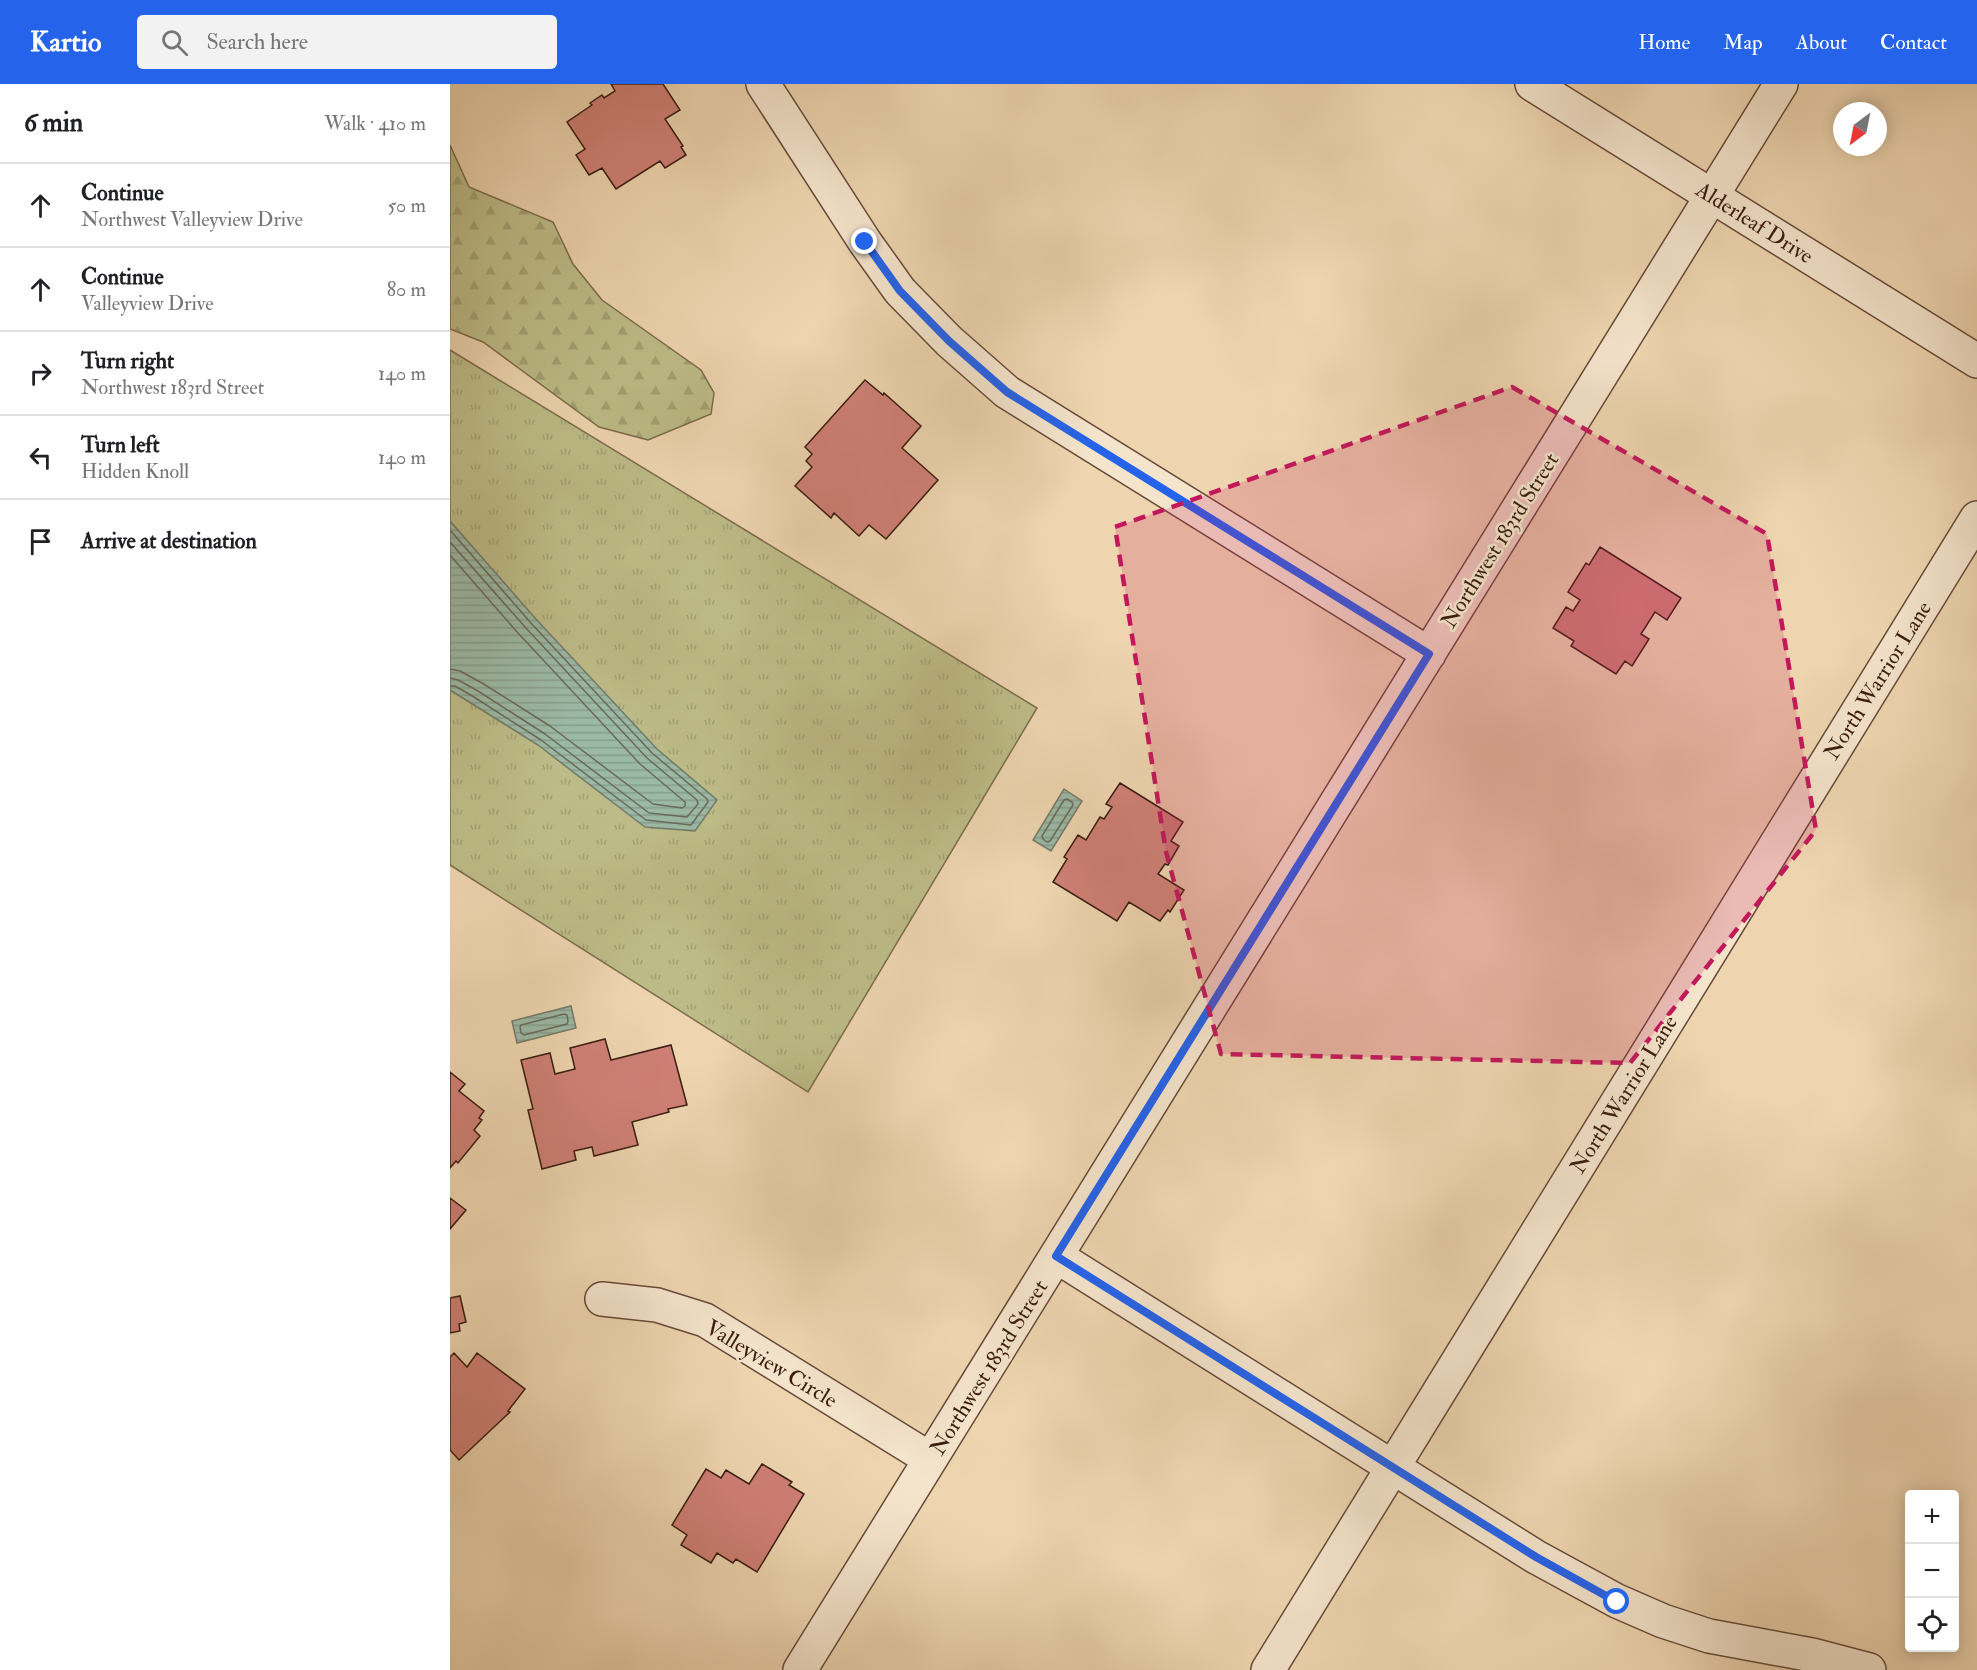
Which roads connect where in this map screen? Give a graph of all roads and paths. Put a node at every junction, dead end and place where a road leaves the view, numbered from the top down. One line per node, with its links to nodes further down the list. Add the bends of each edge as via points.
1 (763, 84): 7 (street, via 900,291 1007,392)
2 (1532, 84): 4 (street, Alderleaf Drive)
3 (1781, 84): 4 (street, Northwest 183rd Street)
4 (1712, 195): 5 (street, Alderleaf Drive); 7 (street, Northwest 183rd Street)
5 (1977, 361)
6 (1977, 518): 11 (street, North Warrior Lane)
7 (1429, 654): 8 (street, Northwest 183rd Street)
8 (1056, 1256): 10 (street, Northwest 183rd Street); 11 (street)
9 (602, 1299): 10 (street, Valleyview Circle, via 657,1305 705,1320)
10 (930, 1459): 12 (street, Northwest 183rd Street)
11 (1393, 1468): 13 (street, North Warrior Lane); 14 (street, via 1617,1602 1709,1636)
12 (800, 1670)
13 (1268, 1670)
14 (1869, 1670)

